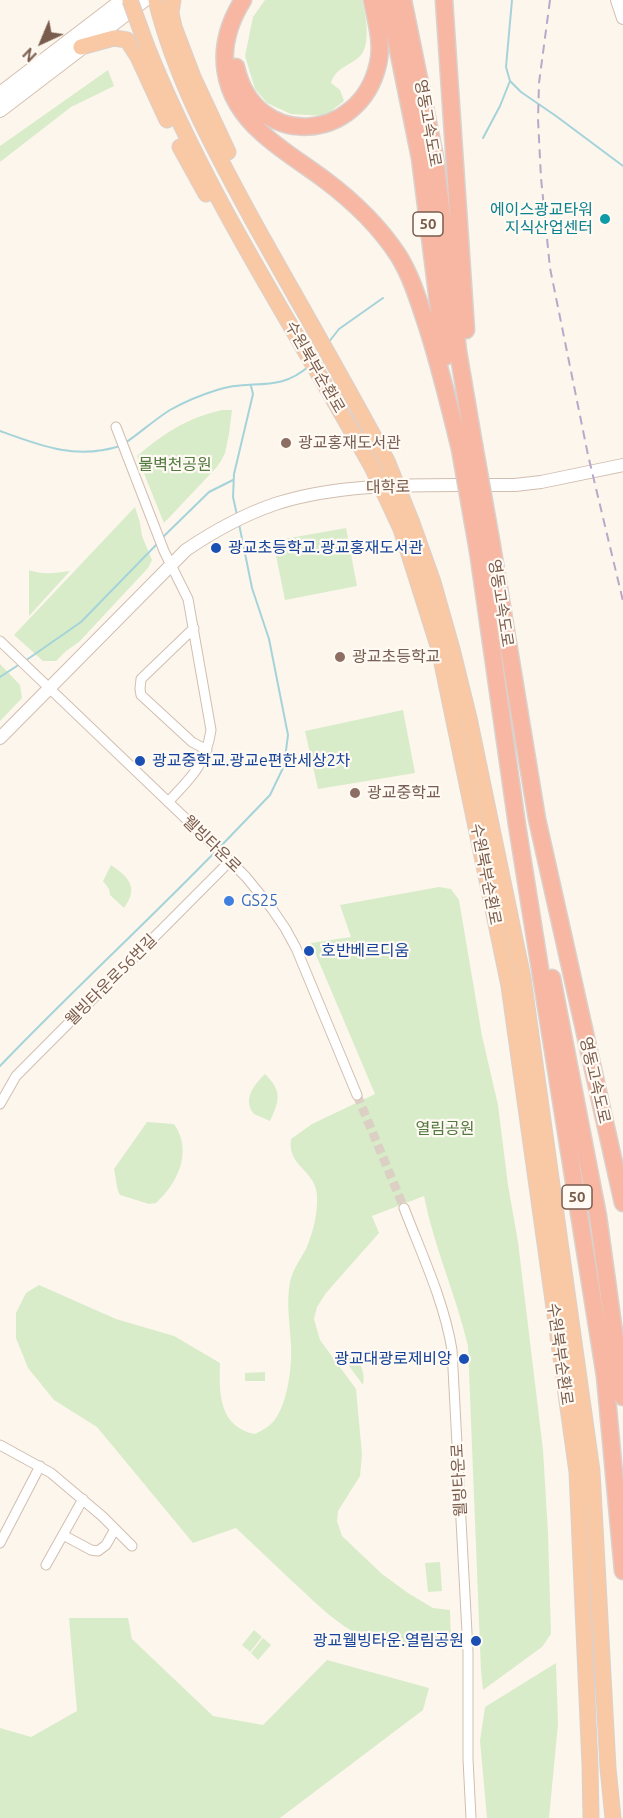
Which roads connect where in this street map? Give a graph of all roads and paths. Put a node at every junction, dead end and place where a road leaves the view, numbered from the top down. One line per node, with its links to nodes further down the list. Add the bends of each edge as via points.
1 (123, 0): 15 (main road)
2 (130, 0): 18 (highway, 수원북부순환로, bridge, via 183,129 220,203)
3 (144, 0): 14 (main road)
4 (156, 0): 17 (highway, 수원북부순환로, via 164,32 198,116)
5 (173, 0): 17 (highway, via 174,27 193,77)
6 (243, 0): 20 (highway, via 224,48 225,69 234,97 261,133 358,207 398,256 426,323)
7 (254, 0): 8 (highway, via 235,46 239,78 252,102 268,117 306,127 325,125 342,117 373,82 380,53)
8 (372, 0)
9 (388, 0): 20 (highway, 영동고속도로 / 50, via 420,158 447,369)
10 (403, 0): 20 (highway, 영동고속도로 / 50, via 435,157)
11 (444, 0): 20 (highway)
12 (617, 0): 13 (street)
13 (623, 18)
14 (81, 47): 16 (main road); 18 (highway, via 114,38 127,40 233,243)
15 (0, 94)
16 (0, 110)
17 (306, 318): 22 (highway, 수원북부순환로, bridge, via 387,461)
18 (295, 333): 22 (highway, 수원북부순환로, bridge)
19 (116, 427): 24 (street)
20 (467, 447): 23 (highway, 영동고속도로 / 50, bridge)
21 (623, 465): 24 (street, 대학로, via 541,483 350,488 285,501 221,528)
22 (407, 526): 48 (highway, 수원북부순환로, via 439,649 509,986 577,1472); 49 (highway, 수원북부순환로, via 433,582 466,707 523,978 591,1471)
23 (485, 548): 31 (highway, 영동고속도로 / 50); 35 (highway, 영동고속도로 / 50, via 537,819)
24 (170, 564): 25 (street, via 188,599); 27 (street, 대학로)
25 (194, 628): 29 (street, via 212,730); 29 (street, via 141,679 140,689 141,695 192,742)
26 (2, 643): 27 (street, 웰빙타운로)
27 (49, 688): 28 (street, 대학로); 30 (street, 웰빙타운로)
28 (0, 738)
29 (207, 750): 30 (street, via 194,774)
30 (168, 801): 32 (street, 웰빙타운로)
31 (517, 825): 37 (highway, 영동고속도로 / 50, via 587,1152); 46 (highway, 영동고속도로 / 50, via 605,1376)
32 (230, 861): 33 (street, 웰빙타운로, via 266,901 296,948); 34 (street, 웰빙타운로56번길, via 16,1076)
33 (357, 1095)
34 (0, 1104)
35 (623, 1203)
36 (404, 1208): 47 (street, 웰빙타운로, via 436,1292 452,1350 468,1652)
37 (623, 1397)
38 (0, 1445): 39 (street)
39 (40, 1466): 40 (street); 43 (street)
40 (83, 1499): 41 (street); 42 (street)
41 (115, 1529): 42 (street, via 98,1551); 44 (street)
42 (63, 1535): 45 (street)
43 (0, 1543)
44 (132, 1546)
45 (46, 1565)
46 (623, 1571)
47 (471, 1818)
48 (591, 1818)
49 (613, 1818)

